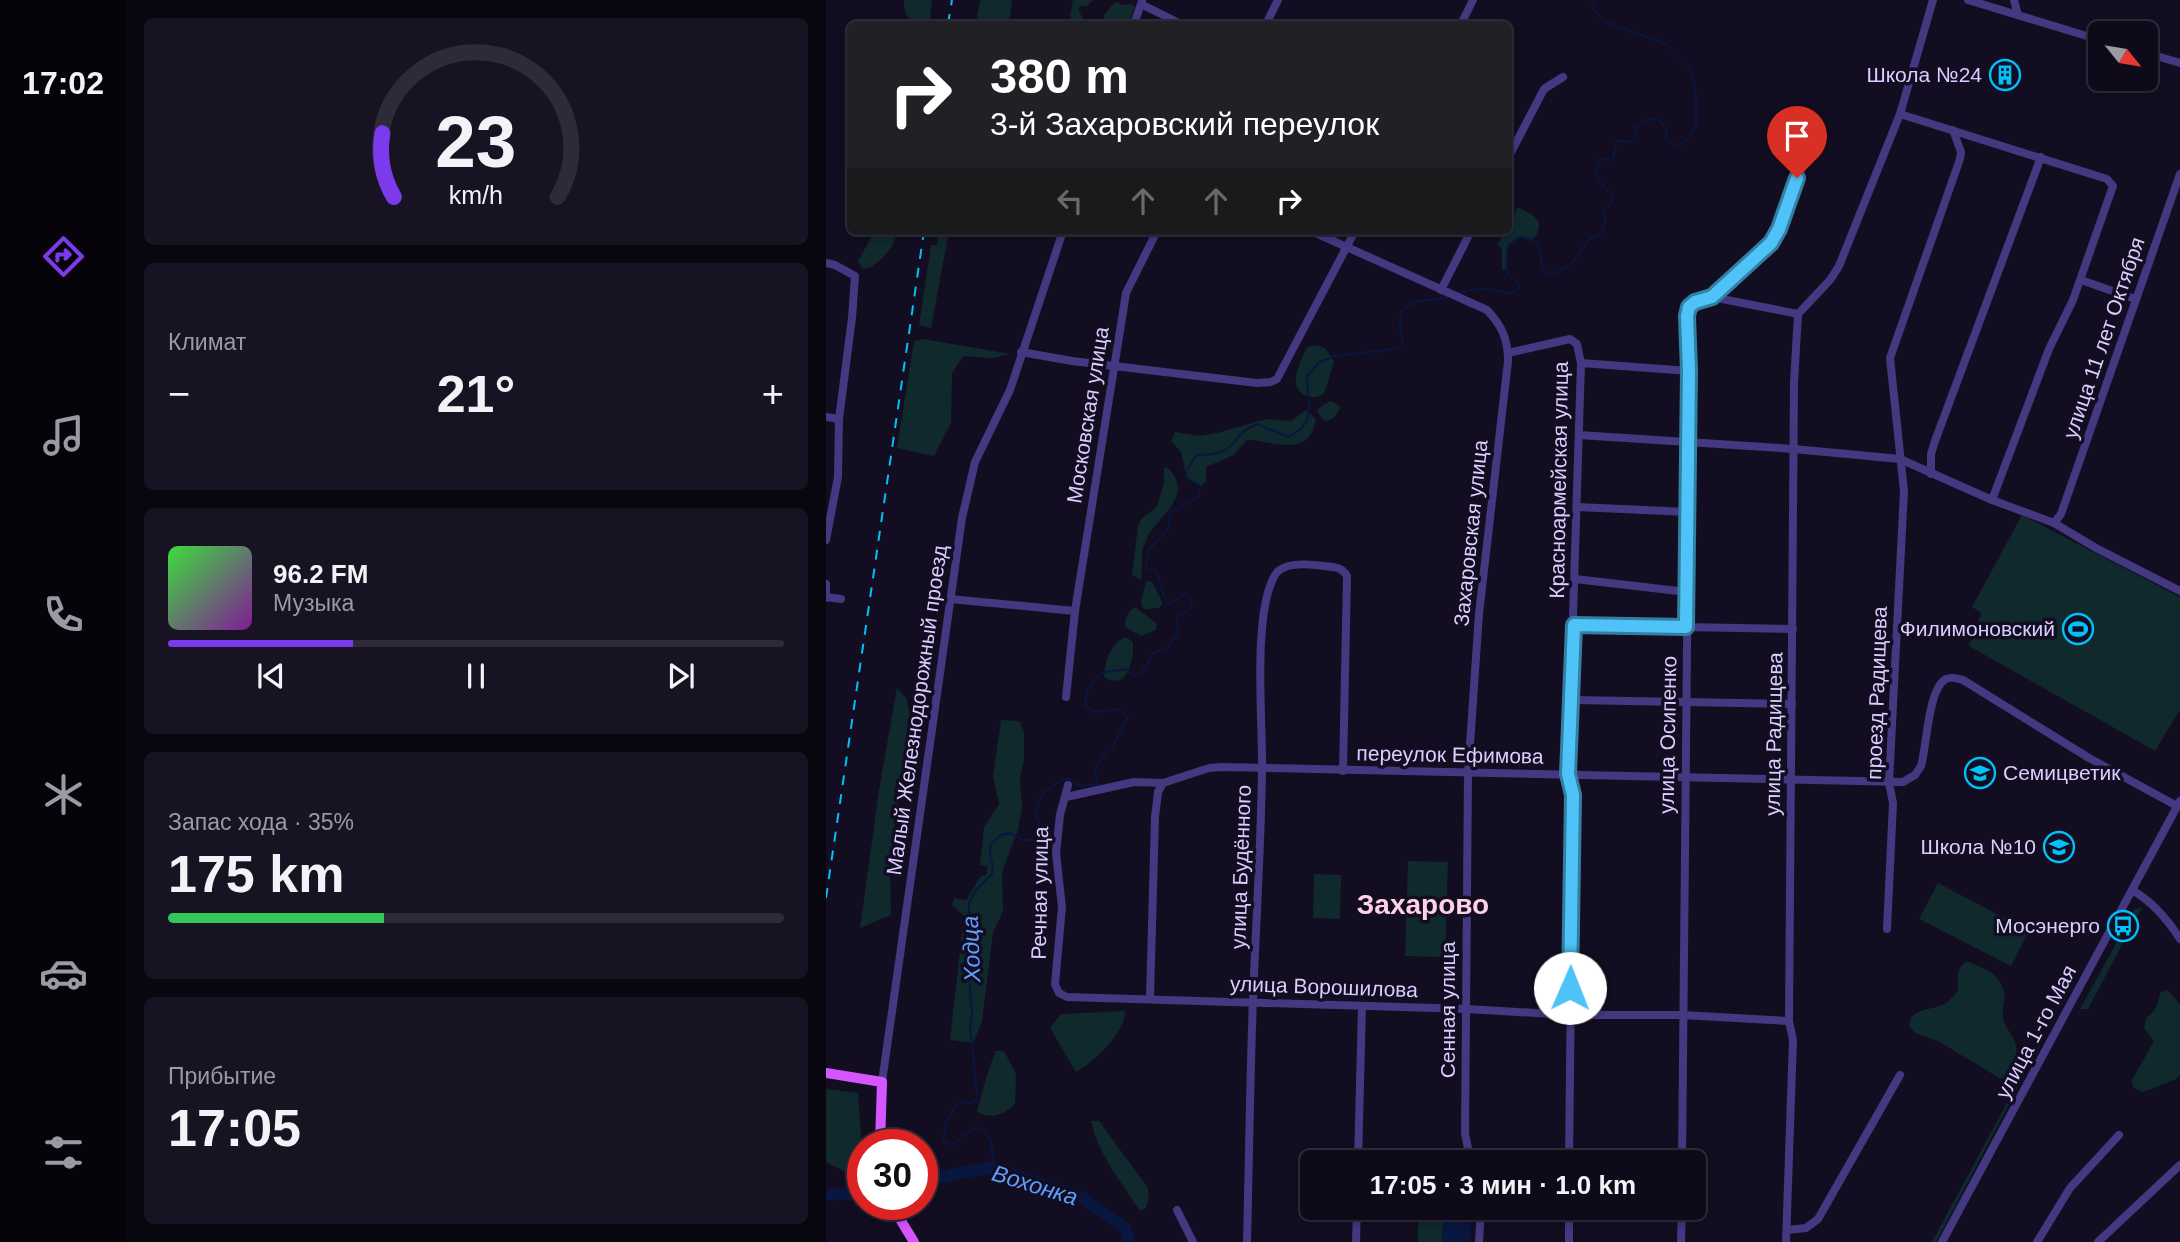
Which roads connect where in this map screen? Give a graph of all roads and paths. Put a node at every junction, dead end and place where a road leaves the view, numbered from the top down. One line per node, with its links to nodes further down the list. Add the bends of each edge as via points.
1 (1278, 0): 10 (street)
2 (1473, 0): 11 (street)
3 (1933, 0): 16 (street)
4 (1968, 0): 7 (street)
5 (2014, 0): 7 (street)
6 (1142, 2): 8 (street); 9 (street)
7 (2018, 15): 12 (street)
8 (1135, 21)
9 (1176, 21)
10 (1268, 21)
11 (1462, 21)
12 (2088, 36)
13 (2158, 57): 14 (street)
14 (2180, 63)
15 (1563, 77): 19 (street, via 1544,89)
16 (1900, 114): 17 (street); 33 (street, via 1839,266)
17 (1952, 130): 20 (street); 44 (street, проезд Радищева, via 1961,159 1890,358)
18 (1809, 148): 31 (street, улица Осипенко, via 1771,243)
19 (1512, 150)
20 (2041, 157): 29 (street, via 2107,179 2113,186); 45 (street, via 1935,441)
21 (2180, 174): 32 (street, улица 11 лет Октября)
22 (1062, 235): 34 (street, Малый Железнодорожный проезд)
23 (1155, 235): 37 (street, Московская улица, via 1126,293)
24 (1320, 235): 27 (street)
25 (1353, 235): 27 (street)
26 (1469, 235): 30 (street)
27 (1347, 247): 30 (street); 37 (street, via 1277,379 1257,383)
28 (826, 263): 40 (street, via 855,276)
29 (2081, 280): 32 (street); 46 (street, via 2049,349)
30 (1445, 291): 35 (street, Захаровская улица, via 1488,310 1506,335)
31 (1712, 297): 33 (street); 38 (street, улица Осипенко, via 1689,307)
32 (2135, 299): 49 (street, улица 11 лет Октября, via 2061,514)
33 (1798, 314): 43 (street, улица Радищева)
34 (1021, 352): 37 (street); 57 (street, Малый Железнодорожный проезд, via 1010,390 975,462)
35 (1508, 353): 36 (street, Красноармейская улица, via 1570,339 1577,344); 68 (street, Захаровская улица, via 1479,614)
36 (1581, 363): 38 (street); 41 (street, Красноармейская улица)
37 (1114, 366): 58 (street, Московская улица)
38 (1689, 371): 42 (street, улица Осипенко)
39 (826, 417): 40 (street)
40 (839, 419): 50 (street, via 838,478)
41 (1579, 435): 42 (street); 47 (street, Красноармейская улица)
42 (1689, 441): 43 (street); 48 (street, улица Осипенко)
43 (1794, 449): 44 (street); 61 (street, улица Радищева)
44 (1900, 459): 45 (street); 73 (street, проезд Радищева, via 1904,491)
45 (1931, 474): 46 (street)
46 (1992, 500): 49 (street)
47 (1577, 507): 48 (street); 51 (street, Красноармейская улица)
48 (1688, 512): 54 (street, улица Осипенко)
49 (2053, 523): 53 (street)
50 (826, 540)
51 (1575, 579): 54 (street); 59 (street, Красноармейская улица)
52 (826, 584): 55 (street)
53 (2180, 591)
54 (1687, 592): 60 (street, улица Осипенко)
55 (826, 597): 56 (street)
56 (841, 599)
57 (950, 599): 58 (street); 90 (street, Малый Железнодорожный проезд)
58 (1075, 611): 62 (street, Московская улица)
59 (1574, 625): 60 (street); 63 (street, Красноармейская улица)
60 (1686, 627): 61 (street); 64 (street, улица Осипенко)
61 (1793, 629): 65 (street, улица Радищева)
62 (1066, 697)
63 (1572, 700): 64 (street); 69 (street, Красноармейская улица)
64 (1685, 701): 65 (street); 70 (street, улица Осипенко)
65 (1792, 704): 71 (street, улица Радищева)
66 (1262, 769): 67 (street, переулок Ефимова); 67 (street, улица Будённого, via 1261,664 1267,598 1276,572 1298,565 1337,567 1346,576); 72 (street, переулок Ефимова, via 1209,768); 82 (street, улица Будённого)
67 (1343, 771): 68 (street, переулок Ефимова)
68 (1468, 773): 69 (street, переулок Ефимова); 84 (street, Сенная улица)
69 (1568, 774): 70 (street, переулок Ефимова); 85 (street, Красноармейская улица, via 1573,795)
70 (1685, 778): 71 (street, переулок Ефимова); 86 (street, улица Осипенко)
71 (1791, 780): 73 (street, переулок Ефимова); 87 (street, улица Радищева)
72 (1163, 783): 75 (street, переулок Ефимова, via 1134,782); 81 (street, via 1155,817)
73 (1889, 783): 76 (street, via 1903,782 1920,766 1936,691 1951,677 2089,758); 78 (street, проезд Радищева, via 1894,803)
74 (1068, 785): 75 (street, Речная улица)
75 (1066, 797): 80 (street, Речная улица, via 1056,853 1062,908 1055,984)
76 (2179, 803): 77 (street, улица 1-го Мая)
77 (2132, 890): 79 (street, via 2169,922); 113 (street, улица 1-го Мая)
78 (1887, 929)
79 (2180, 939)
80 (1067, 997): 81 (street, улица Ворошилова)
81 (1150, 998): 82 (street, улица Ворошилова)
82 (1253, 1002): 83 (street, улица Ворошилова); 107 (street, улица Будённого)
83 (1362, 1006): 84 (street, улица Ворошилова); 93 (street)
84 (1467, 1009): 85 (street, улица Ворошилова); 94 (street, Сенная улица)
85 (1570, 1015): 86 (street, улица Ворошилова); 95 (street, Красноармейская улица)
86 (1682, 1015): 87 (street, улица Ворошилова); 96 (street, улица Осипенко)
87 (1790, 1021): 104 (street, улица Радищева)
88 (826, 1073): 90 (main road)
89 (1900, 1075): 104 (street, via 1818,1219 1806,1228)
90 (881, 1082): 91 (main road)
91 (880, 1129)
92 (2119, 1135): 114 (street, via 2065,1195)
93 (1358, 1150)
94 (1468, 1150)
95 (1569, 1150)
96 (1682, 1150)
97 (2180, 1165): 115 (street)
98 (1177, 1210): 106 (street)
99 (902, 1220): 105 (main road)
100 (1357, 1220): 108 (street)
101 (1480, 1220): 109 (street)
102 (1569, 1220): 110 (street)
103 (1682, 1220): 111 (street)
104 (1787, 1230): 112 (street, улица Радищева)
105 (914, 1242)
106 (1193, 1242)
107 (1247, 1242)
108 (1356, 1242)
109 (1479, 1242)
110 (1569, 1242)
111 (1681, 1242)
112 (1786, 1242)
113 (1942, 1242)
114 (2037, 1242)
115 (2098, 1242)

